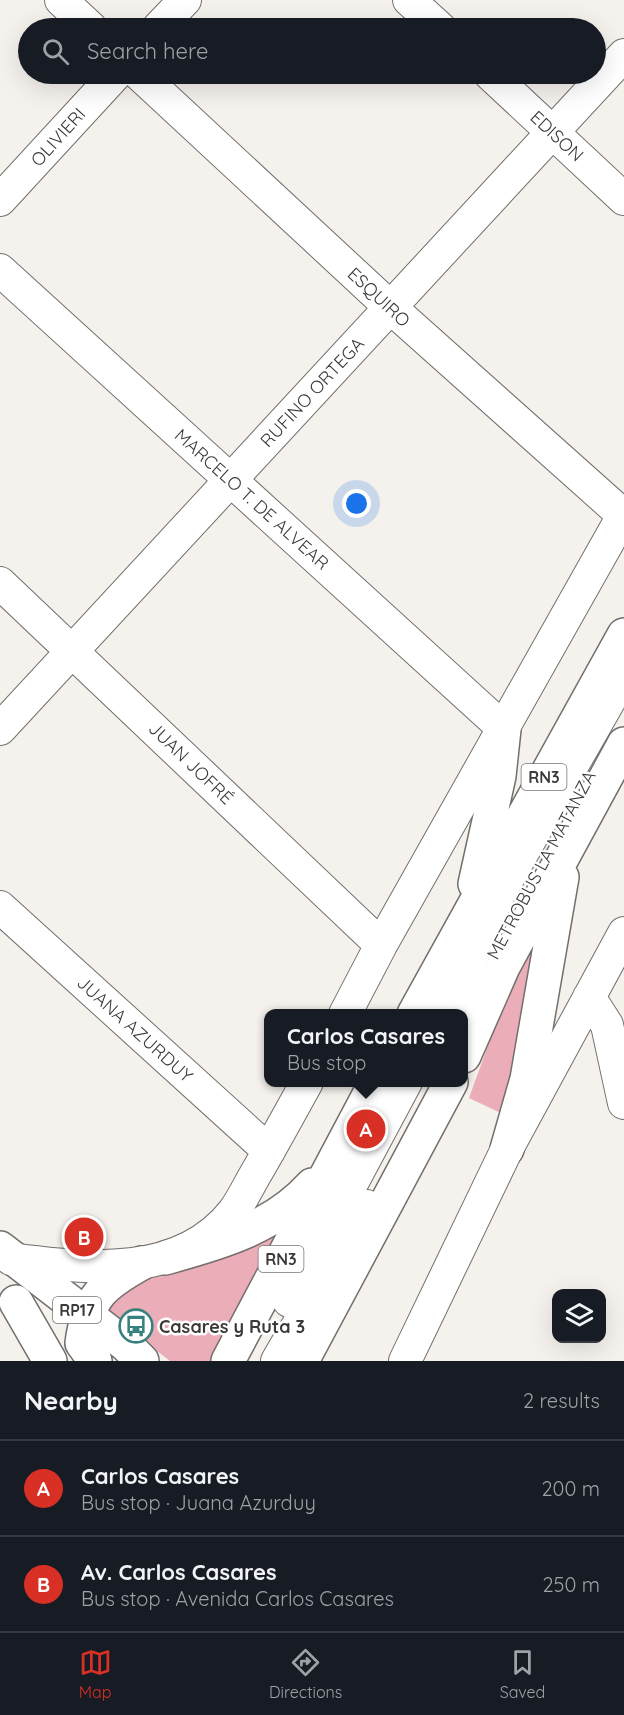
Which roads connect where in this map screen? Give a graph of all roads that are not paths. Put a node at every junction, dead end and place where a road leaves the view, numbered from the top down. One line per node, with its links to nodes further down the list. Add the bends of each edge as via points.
1 (60, 0): 4 (street)
2 (185, 0): 5 (street)
3 (409, 0): 6 (street)
4 (80, 18)
5 (168, 18)
6 (429, 18)
7 (624, 55): 8 (street, RUFINO ORTEGA)
8 (606, 75)
9 (107, 84): 15 (street, OLIVIERI)
10 (150, 84): 17 (street, ESQUIRO)
11 (501, 84): 13 (street, EDISON)
12 (598, 84): 13 (street, RUFINO ORTEGA)
13 (554, 132): 14 (street, EDISON); 17 (street, RUFINO ORTEGA)
14 (624, 199)
15 (0, 200)
16 (0, 270): 18 (street, MARCELO T. DE ALVEAR)
17 (390, 307): 18 (street, RUFINO ORTEGA); 19 (street, ESQUIRO)
18 (231, 480): 22 (street, RUFINO ORTEGA); 26 (street, MARCELO T. DE ALVEAR)
19 (624, 515): 26 (street)
20 (0, 583): 22 (street, JUAN JOFRÉ)
21 (624, 635): 30 (main road, RN3)
22 (72, 649): 25 (street, RUFINO ORTEGA); 32 (street, JUAN JOFRÉ)
23 (624, 675): 36 (street, METROBUS LA MATANZA, via 499,894)
24 (624, 712): 37 (street, METROBUS LA MATANZA, via 490,958)
25 (0, 729)
26 (504, 729): 30 (main road, RN3, via 499,776); 32 (street)
27 (624, 744): 28 (main road)
28 (567, 848): 39 (main road, via 503,967); 46 (main road, via 527,1079)
29 (0, 907): 47 (street, JUANA AZURDUY)
30 (466, 921): 35 (main road, RN3)
31 (624, 933): 33 (street)
32 (381, 945): 34 (street)
33 (589, 997): 38 (street); 45 (street, via 607,1025); 46 (street)
34 (348, 1009)
35 (417, 1009)
36 (448, 1009)
37 (468, 1011)
38 (624, 1024)
39 (468, 1047)
40 (305, 1087): 47 (street)
41 (374, 1087): 48 (main road, RN3)
42 (404, 1087): 57 (street)
43 (432, 1087): 58 (street, via 363,1215)
44 (449, 1087): 59 (main road)
45 (624, 1103)
46 (507, 1149): 60 (street)
47 (269, 1151): 49 (street, via 235,1210 219,1227 204,1239)
48 (334, 1158): 49 (main road, via 311,1187 274,1218 212,1245); 56 (main road, RN3)
49 (153, 1260): 50 (street); 51 (main road, via 114,1279 95,1299)
50 (7, 1274): 51 (main road, RP17); 52 (main road); 53 (main road, RP17)
51 (86, 1316): 54 (main road, via 82,1343); 55 (main road, RP17)
52 (50, 1361)
53 (77, 1361)
54 (95, 1361)
55 (142, 1361)
56 (228, 1361)
57 (256, 1361)
58 (277, 1361)
59 (302, 1361)
60 (405, 1361)

